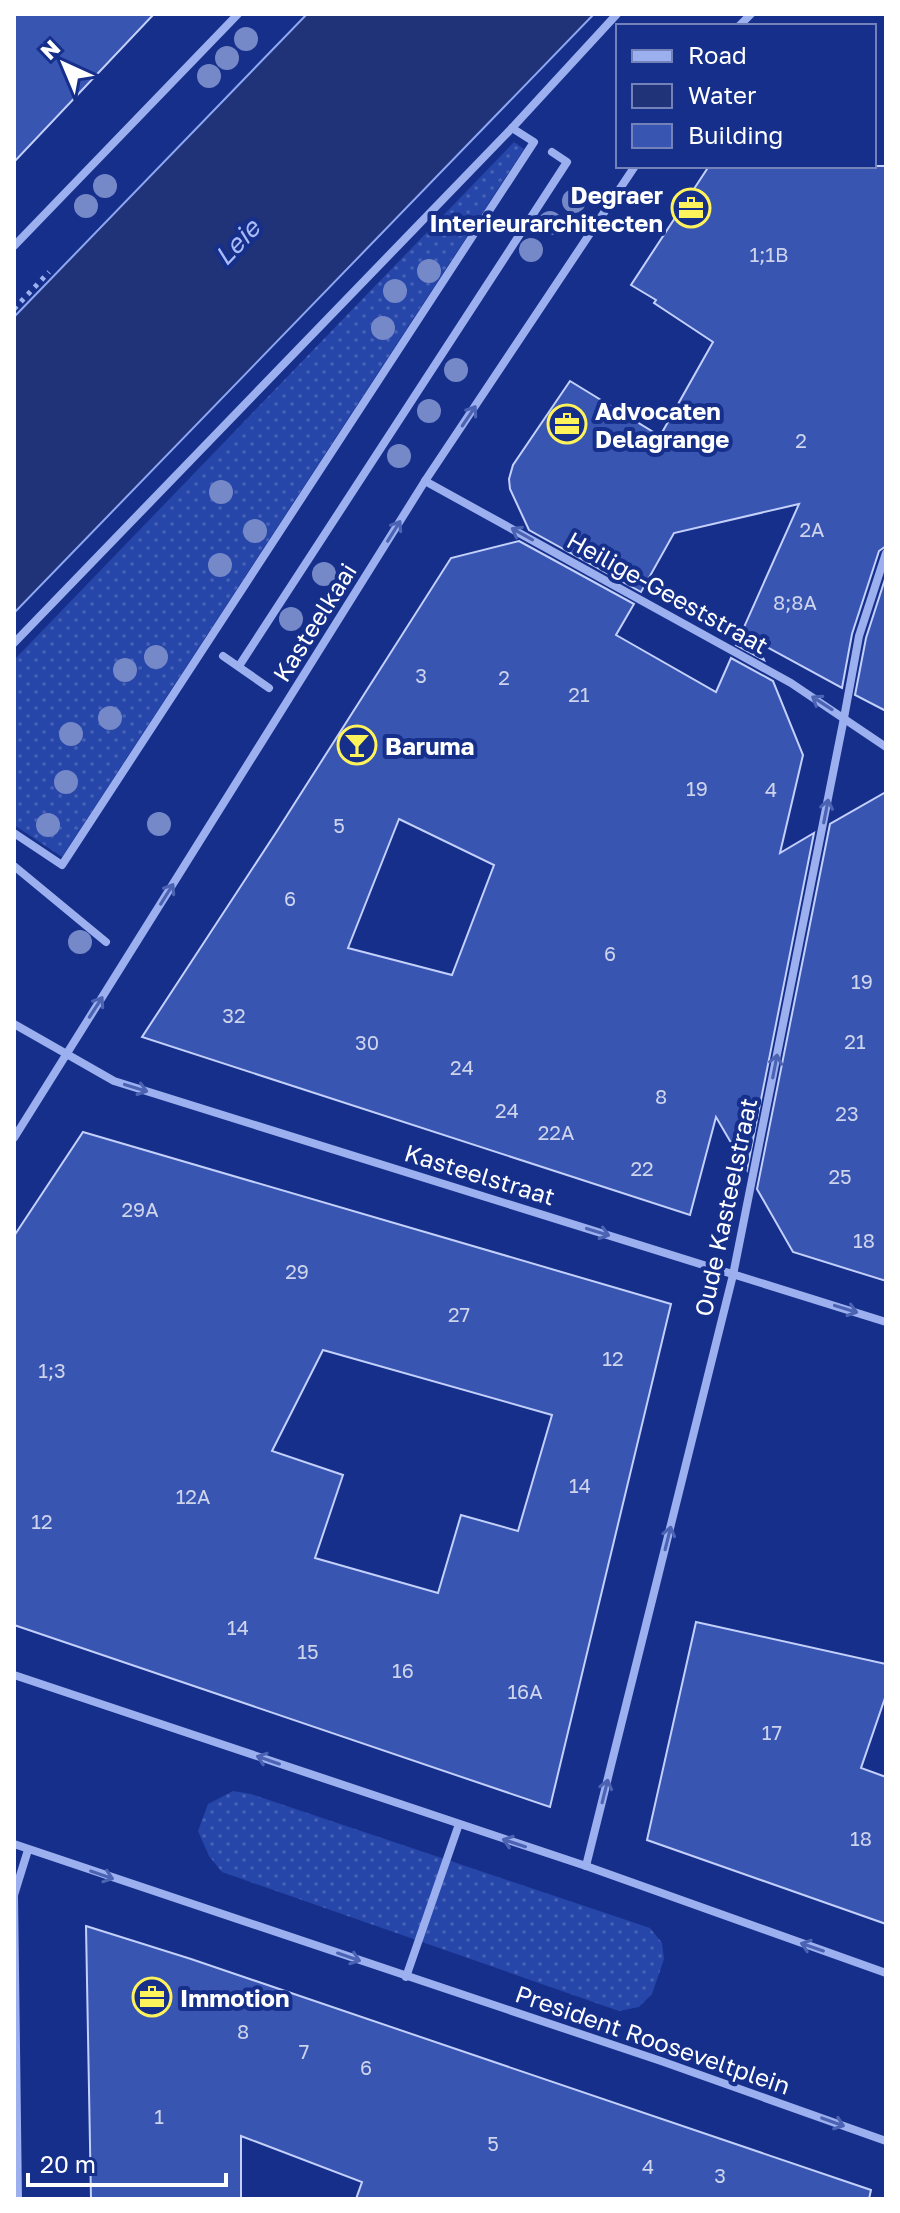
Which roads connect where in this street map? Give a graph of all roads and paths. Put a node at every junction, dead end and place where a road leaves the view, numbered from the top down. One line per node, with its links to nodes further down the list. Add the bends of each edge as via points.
1 (238, 14): 6 (street)
2 (617, 14): 3 (street)
3 (512, 128): 11 (street); 17 (street, via 537,143 62,865)
4 (552, 152): 13 (street, via 567,162)
5 (634, 168): 9 (street, Kasteelkaai, one-way to 5)
6 (14, 246)
7 (26, 297): 8 (path)
8 (14, 309)
9 (425, 481): 15 (street, Heilige-Geeststraat, one-way to 9, via 791,683); 21 (street, Kasteelkaai, one-way to 9)
10 (886, 553): 15 (street, Oude Kasteelstraat, via 859,636)
11 (14, 643)
12 (223, 656): 13 (street)
13 (239, 666): 14 (street)
14 (269, 688)
15 (844, 718): 16 (street, Heilige-Geeststraat); 23 (street, Oude Kasteelstraat, one-way to 15)
16 (886, 747)
17 (14, 833)
18 (14, 866): 19 (street)
19 (106, 942)
20 (14, 1024): 21 (street)
21 (66, 1053): 22 (street, Kasteelkaai); 23 (street, Kasteelstraat, one-way to 23, via 114,1081)
22 (14, 1138)
23 (733, 1275): 24 (street, Kasteelstraat, one-way to 24); 29 (street, Oude Kasteelstraat, one-way to 23)
24 (886, 1322)
25 (14, 1675): 26 (street, one-way to 25)
26 (459, 1824): 29 (street, one-way to 26); 31 (street)
27 (14, 1844): 28 (street, President Rooseveltplein)
28 (28, 1850): 31 (street, President Rooseveltplein, one-way to 31); 33 (street, via 14,1895)
29 (586, 1866): 30 (street, one-way to 29)
30 (886, 1973)
31 (406, 1977): 32 (street, President Rooseveltplein, one-way to 32)
32 (886, 2141)
33 (18, 2199)

